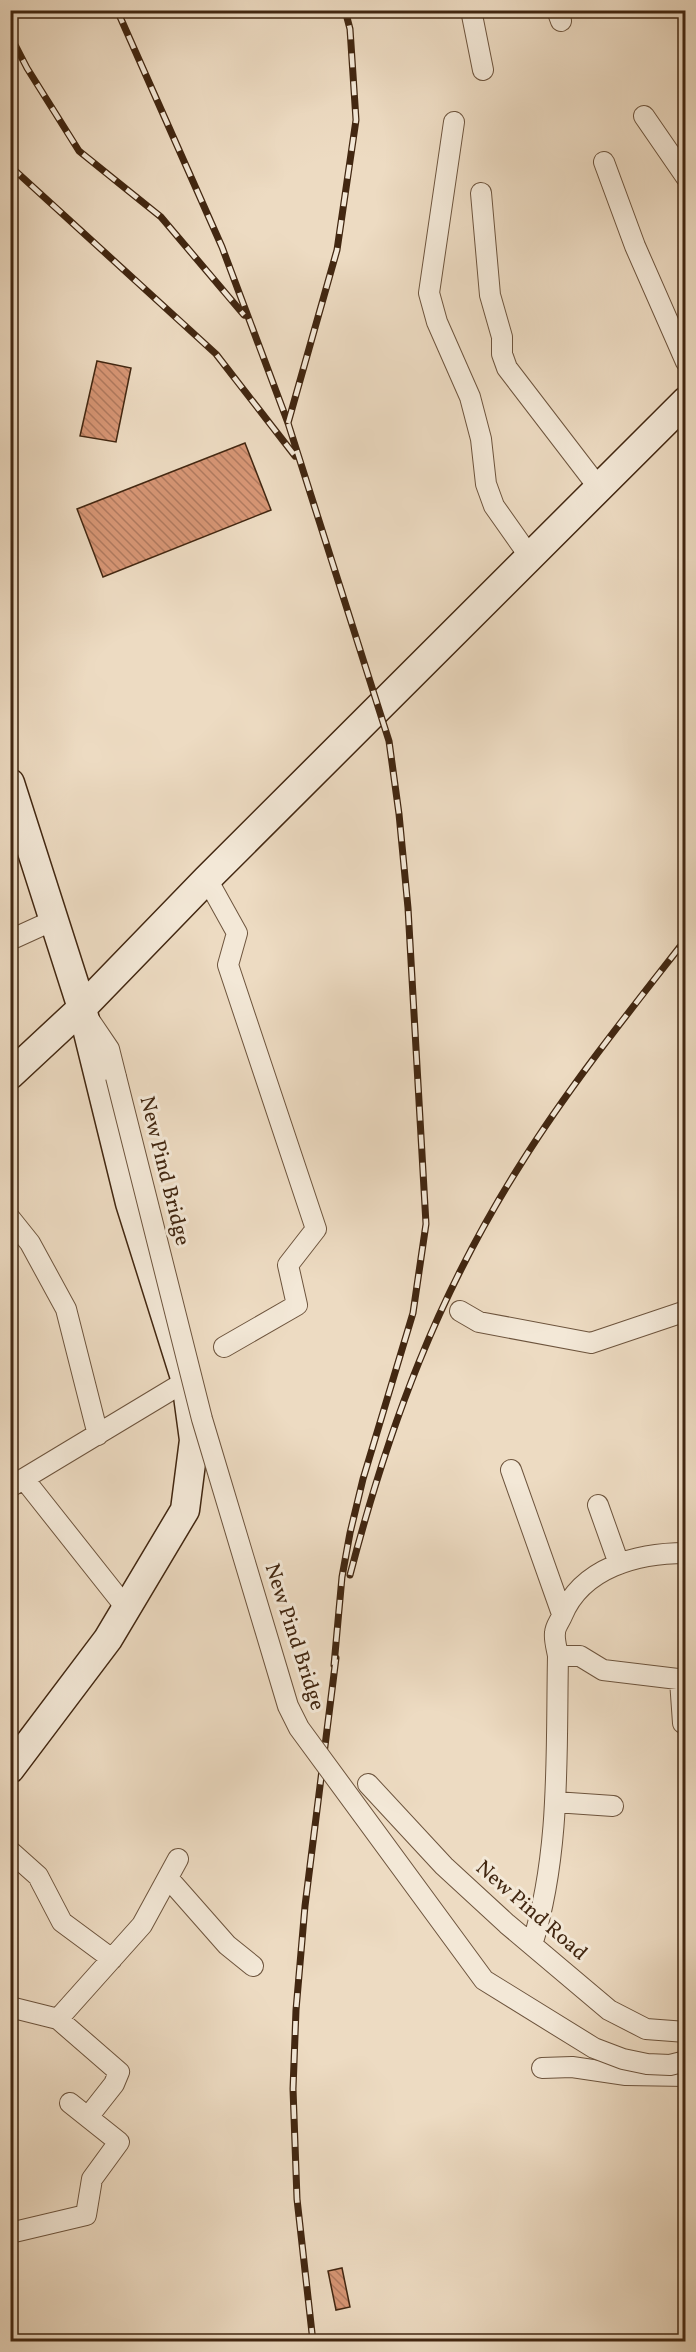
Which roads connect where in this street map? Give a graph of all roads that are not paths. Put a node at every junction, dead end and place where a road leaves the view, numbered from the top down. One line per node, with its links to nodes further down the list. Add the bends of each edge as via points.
1 (471, 10): 2 (street)
2 (483, 70)
3 (644, 116): 6 (street)
4 (454, 122): 11 (street, via 429,292 437,322 470,397 482,439 486,484 494,506)
5 (604, 162): 8 (street)
6 (686, 177)
7 (482, 193): 10 (street, via 490,295 507,368)
8 (686, 362)
9 (686, 401): 10 (main road)
10 (599, 488): 11 (main road)
11 (530, 556): 13 (main road)
12 (10, 783): 14 (main road)
13 (207, 879): 16 (main road); 21 (street, via 237,933 228,965 316,1229 288,1265 297,1305)
14 (54, 920): 15 (street); 16 (main road)
15 (10, 940)
16 (82, 1008): 17 (main road); 22 (main road, via 130,1203); 47 (street, New Pind Bridge, bridge, via 109,1049 202,1419 288,1706 298,1728 484,1980 594,2048 647,2064)
17 (10, 1075)
18 (10, 1218): 23 (street, via 30,1243 66,1309)
19 (459, 1311): 20 (street, via 479,1323 591,1343)
20 (686, 1311)
21 (224, 1347)
22 (186, 1381): 23 (street); 29 (main road, via 194,1440 185,1510)
23 (98, 1435): 25 (street)
24 (511, 1470): 30 (street)
25 (17, 1483): 29 (street)
26 (598, 1505): 28 (street)
27 (686, 1553): 28 (street, via 665,1553)
28 (619, 1564): 30 (street, via 597,1573 570,1600)
29 (127, 1609): 34 (main road)
30 (562, 1614): 31 (street, via 555,1632)
31 (558, 1656): 32 (street, via 579,1656 603,1670); 36 (street)
32 (683, 1680): 33 (street)
33 (686, 1725)
34 (10, 1769)
35 (368, 1784): 41 (street, New Pind Road, via 444,1866)
36 (555, 1802): 37 (street); 41 (street, via 555,1822)
37 (613, 1806)
38 (10, 1851): 42 (street, via 38,1876 62,1922)
39 (178, 1859): 40 (street)
40 (168, 1878): 42 (street, via 142,1925); 43 (street, via 227,1945)
41 (532, 1945): 46 (street, New Pind Road, via 609,2010 646,2029)
42 (112, 1959): 45 (street)
43 (253, 1966)
44 (10, 2007): 45 (street)
45 (58, 2019): 51 (street, via 119,2072)
46 (686, 2032)
47 (686, 2061)
48 (542, 2068): 49 (street)
49 (686, 2076)
50 (70, 2103): 51 (street)
51 (88, 2117): 52 (street, via 119,2142 92,2179 87,2215)
52 (10, 2233)

